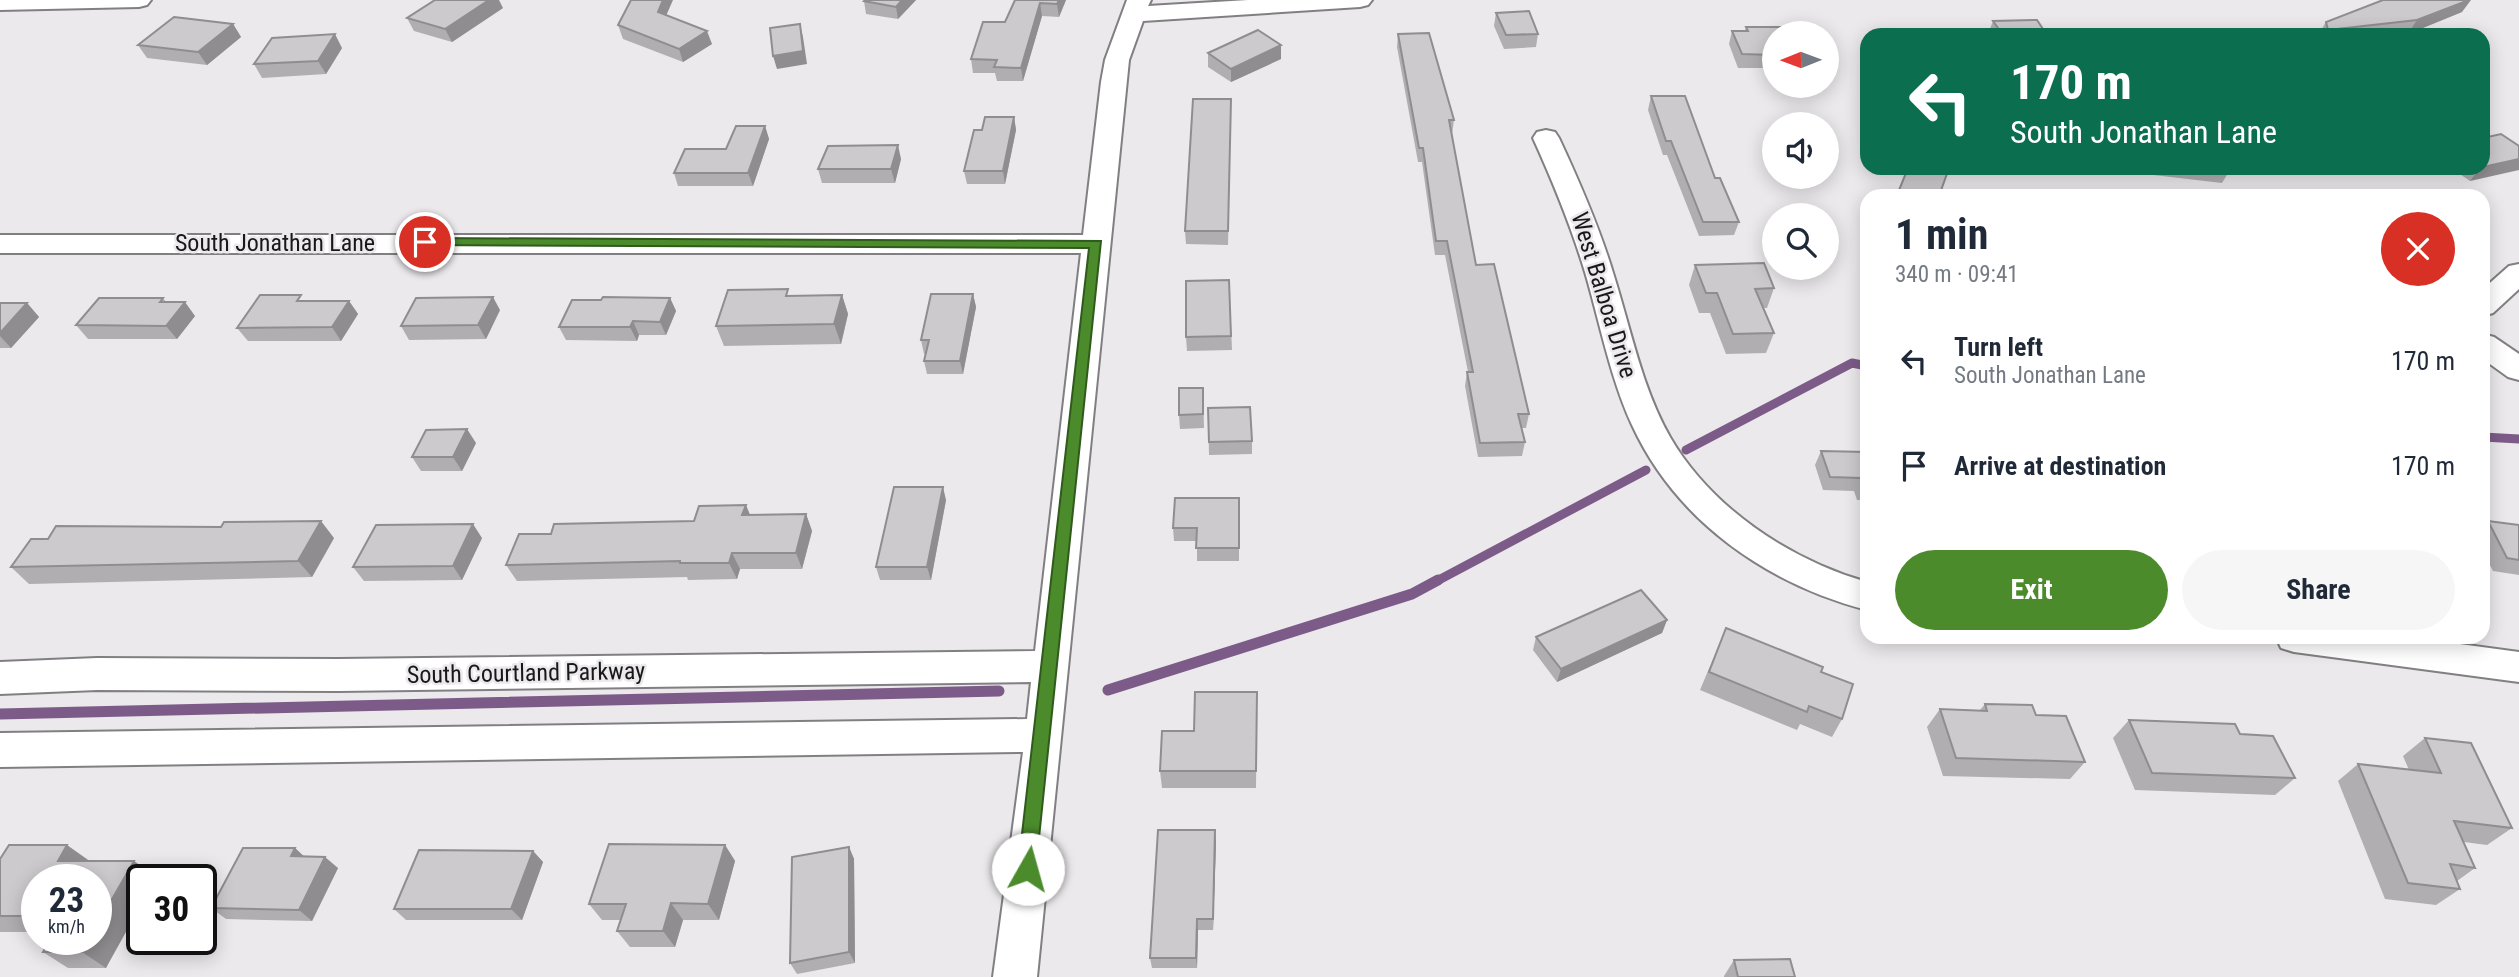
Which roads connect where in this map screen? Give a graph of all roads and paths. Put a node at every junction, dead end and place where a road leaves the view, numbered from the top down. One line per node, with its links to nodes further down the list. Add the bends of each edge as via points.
1 (139, 0): 3 (street)
2 (1360, 0): 4 (street)
3 (0, 3)
4 (1137, 7): 7 (street, via 1113,82)
5 (1546, 138): 12 (street, West Balboa Drive, via 1574,199 1635,394 1677,473 1758,548)
6 (0, 244): 7 (street, South Jonathan Lane)
7 (1096, 244): 14 (street)
8 (2519, 273): 9 (street)
9 (2490, 300)
10 (2490, 349): 11 (street)
11 (2519, 369)
12 (1860, 593)
13 (2346, 644): 15 (street)
14 (1052, 666): 16 (street, South Courtland Parkway); 17 (street)
15 (2519, 667)
16 (0, 678)
17 (1044, 735): 18 (street); 19 (street)
18 (0, 750)
19 (1015, 977)

